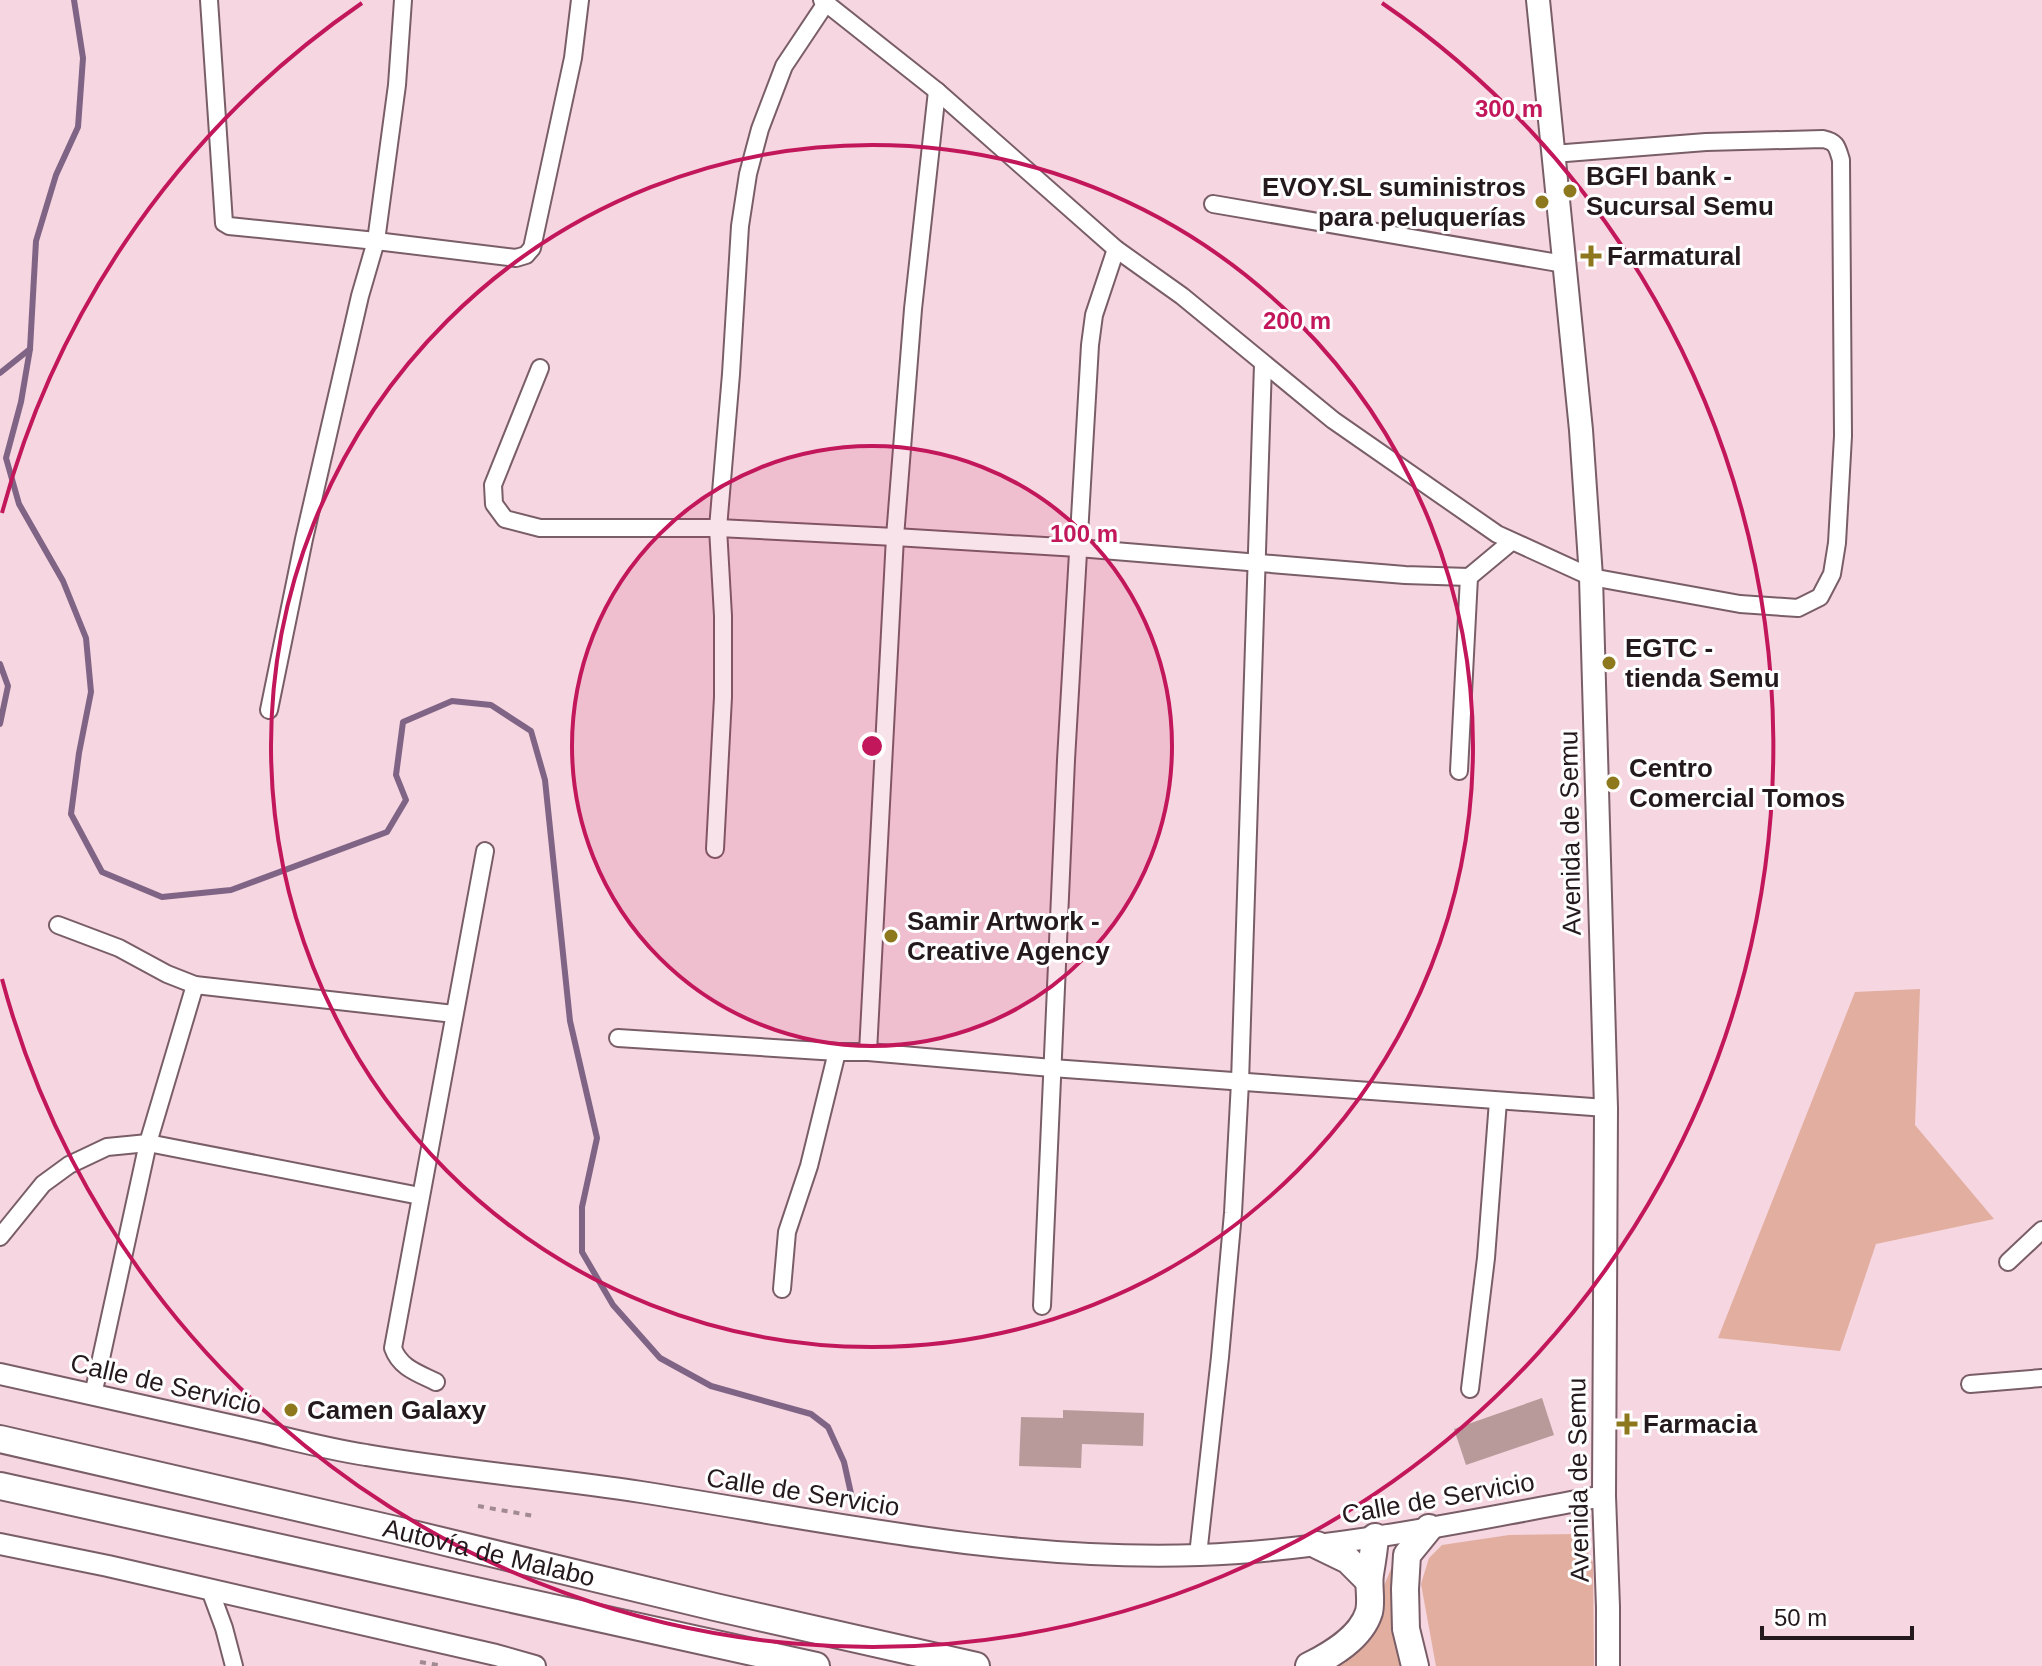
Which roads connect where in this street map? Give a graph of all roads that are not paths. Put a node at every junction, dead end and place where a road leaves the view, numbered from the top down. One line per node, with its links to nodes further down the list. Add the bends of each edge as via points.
1 (209, 0): 9 (street, via 224,223)
2 (403, 0): 9 (street)
3 (580, 0): 9 (street, via 570,73 532,248 516,258)
4 (1538, 0): 7 (main road, Avenida de Semu)
5 (824, 1): 6 (street); 14 (street, via 784,66 748,174)
6 (937, 91): 10 (street); 15 (street)
7 (1553, 154): 11 (main road, Avenida de Semu); 20 (street, via 1823,139 1837,146 1841,160 1843,436 1837,543 1832,574 1820,597 1798,608 1740,604)
8 (1213, 204): 11 (street)
9 (376, 241): 21 (street, via 307,524)
10 (1116, 249): 12 (street); 17 (street, via 1090,345)
11 (1564, 264): 20 (main road, Avenida de Semu)
12 (1263, 364): 16 (street, via 1333,420); 18 (street)
13 (540, 368): 14 (street, via 493,485 494,504 505,519 540,528)
14 (718, 528): 15 (street); 23 (street, via 723,697)
15 (895, 537): 17 (street); 30 (street)
16 (1511, 542): 19 (street); 20 (street)
17 (1078, 548): 18 (street); 31 (street)
18 (1257, 562): 19 (street); 32 (street)
19 (1469, 577): 22 (street)
20 (1591, 577): 34 (main road, Avenida de Semu)
21 (269, 710)
22 (1459, 771)
23 (715, 849)
24 (485, 851): 27 (street)
25 (58, 925): 26 (street)
26 (195, 985): 27 (street); 35 (street)
27 (454, 1014): 36 (street)
28 (618, 1038): 29 (street)
29 (837, 1052): 30 (street); 40 (street, via 787,1232)
30 (868, 1052): 31 (street)
31 (1052, 1068): 32 (street); 41 (street)
32 (1240, 1082): 33 (street); 55 (street, via 1232,1227)
33 (1498, 1101): 34 (street); 46 (street)
34 (1606, 1108): 50 (main road, Avenida de Semu)
35 (148, 1143): 36 (street); 38 (street, via 107,1147 69,1165 43,1184); 47 (street)
36 (420, 1196): 44 (street, via 393,1348 403,1366)
37 (2042, 1230): 39 (street)
38 (0, 1237)
39 (2008, 1262)
40 (782, 1289)
41 (1042, 1306)
42 (0, 1374): 47 (street, Calle de Servicio)
43 (2042, 1378): 45 (street)
44 (436, 1382)
45 (1970, 1384)
46 (1470, 1389)
47 (93, 1395): 55 (street, Calle de Servicio, via 365,1455 641,1492 942,1541 1104,1554)
48 (0, 1439): 63 (highway, Autovía de Malabo)
49 (0, 1486): 62 (highway, Autovía de Malabo)
50 (1604, 1496): 51 (street, Calle de Servicio); 66 (main road, Avenida de Semu)
51 (1429, 1528): 52 (street, Calle de Servicio); 65 (highway, via 1407,1555 1406,1629)
52 (1375, 1537): 54 (street, Calle de Servicio); 56 (highway)
53 (0, 1544): 57 (street)
54 (1317, 1545): 55 (street, Calle de Servicio); 56 (highway, via 1348,1560)
55 (1198, 1555)
56 (1369, 1581): 64 (highway, via 1364,1623 1349,1640)
57 (210, 1590): 58 (street); 59 (street)
58 (237, 1596): 59 (street); 61 (street)
59 (224, 1628): 60 (street)
60 (234, 1666)
61 (535, 1666)
62 (816, 1666)
63 (976, 1666)
64 (1309, 1666)
65 (1415, 1666)
66 (1608, 1666)

